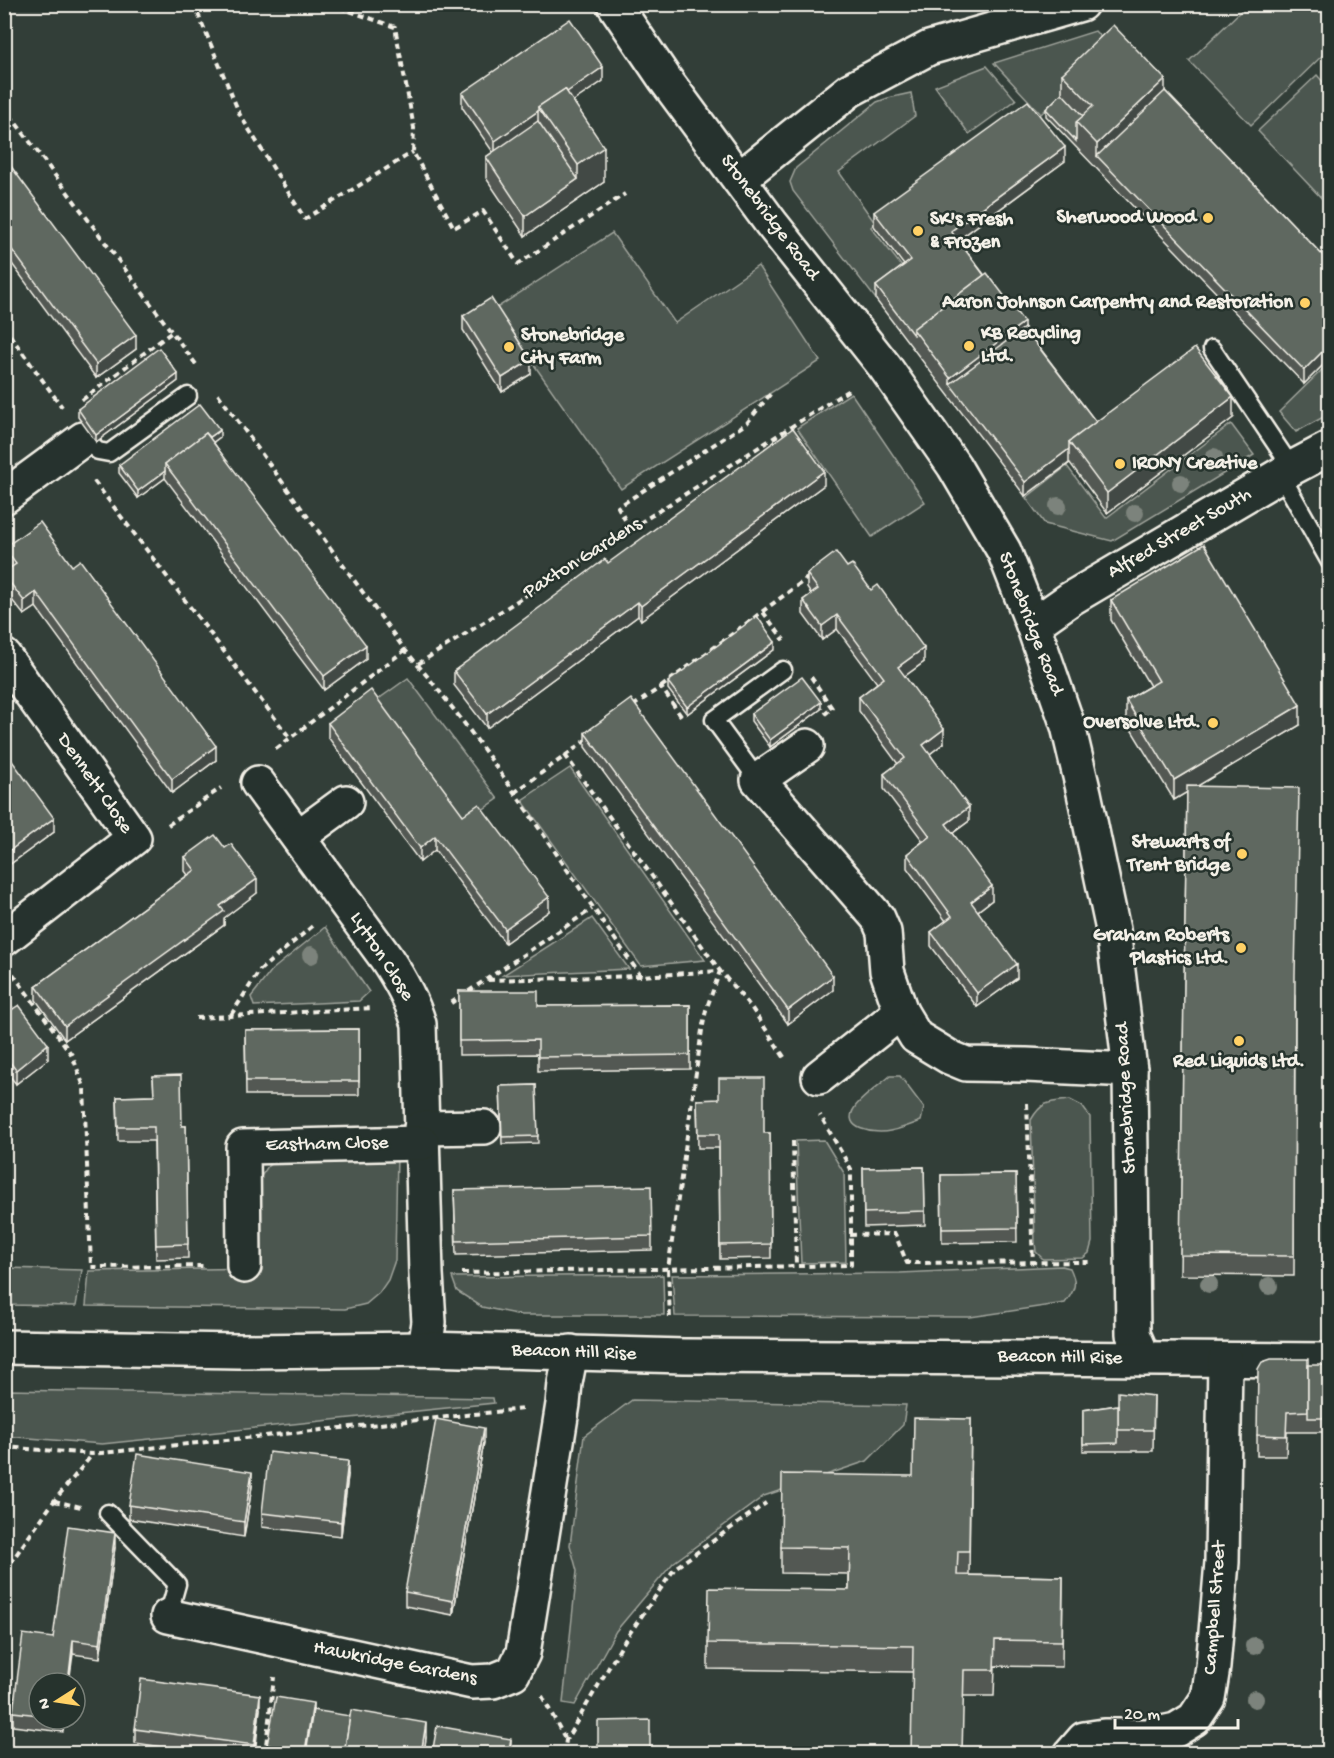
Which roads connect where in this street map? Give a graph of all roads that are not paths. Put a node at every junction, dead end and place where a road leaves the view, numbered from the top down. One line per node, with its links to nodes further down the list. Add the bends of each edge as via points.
1 (614, 4): 3 (street, Stonebridge Road)
2 (1081, 4): 3 (street, via 929,48 850,90)
3 (739, 179): 11 (street, Stonebridge Road, via 885,367 954,466 1004,551)
4 (1212, 349): 8 (lane)
5 (188, 396): 6 (lane, via 109,453 98,451)
6 (72, 434): 9 (street)
7 (1329, 448): 8 (street, Alfred Street South)
8 (1287, 471): 10 (lane); 11 (street, Alfred Street South, via 1070,599)
9 (4, 497)
10 (1329, 562)
11 (1033, 625): 21 (street, Stonebridge Road, via 1068,726 1084,793 1113,930)
12 (4, 656): 19 (street, Dennett Close, via 134,838)
13 (783, 670): 15 (lane, via 714,720)
14 (807, 746): 15 (street)
15 (758, 780): 20 (street, via 878,918 884,932 887,971)
16 (258, 783): 18 (street, Lytton Close)
17 (346, 802): 18 (street)
18 (298, 837): 24 (street, Lytton Close, via 386,958 416,1015)
19 (4, 939)
20 (901, 1012): 21 (street, via 916,1036 966,1064); 22 (street)
21 (1130, 1070): 29 (street, Stonebridge Road, via 1133,1334)
22 (812, 1083)
23 (484, 1127): 24 (street)
24 (422, 1136): 25 (street, Eastham Close, via 243,1148); 27 (street, Lytton Close, via 429,1322)
25 (244, 1266)
26 (4, 1347): 27 (street, Beacon Hill Rise)
27 (425, 1349): 28 (street, Beacon Hill Rise)
28 (571, 1352): 29 (street, Beacon Hill Rise); 33 (street, Hawkridge Gardens, via 523,1653 513,1673 493,1681 472,1682)
29 (1144, 1359): 30 (street, Beacon Hill Rise)
30 (1225, 1360): 31 (street, Beacon Hill Rise); 34 (street, Campbell Street, via 1222,1562 1208,1698 1194,1719 1176,1730 1148,1736 1084,1739)
31 (1329, 1360)
32 (108, 1513): 33 (lane, via 177,1584)
33 (168, 1616)
34 (1071, 1754)

